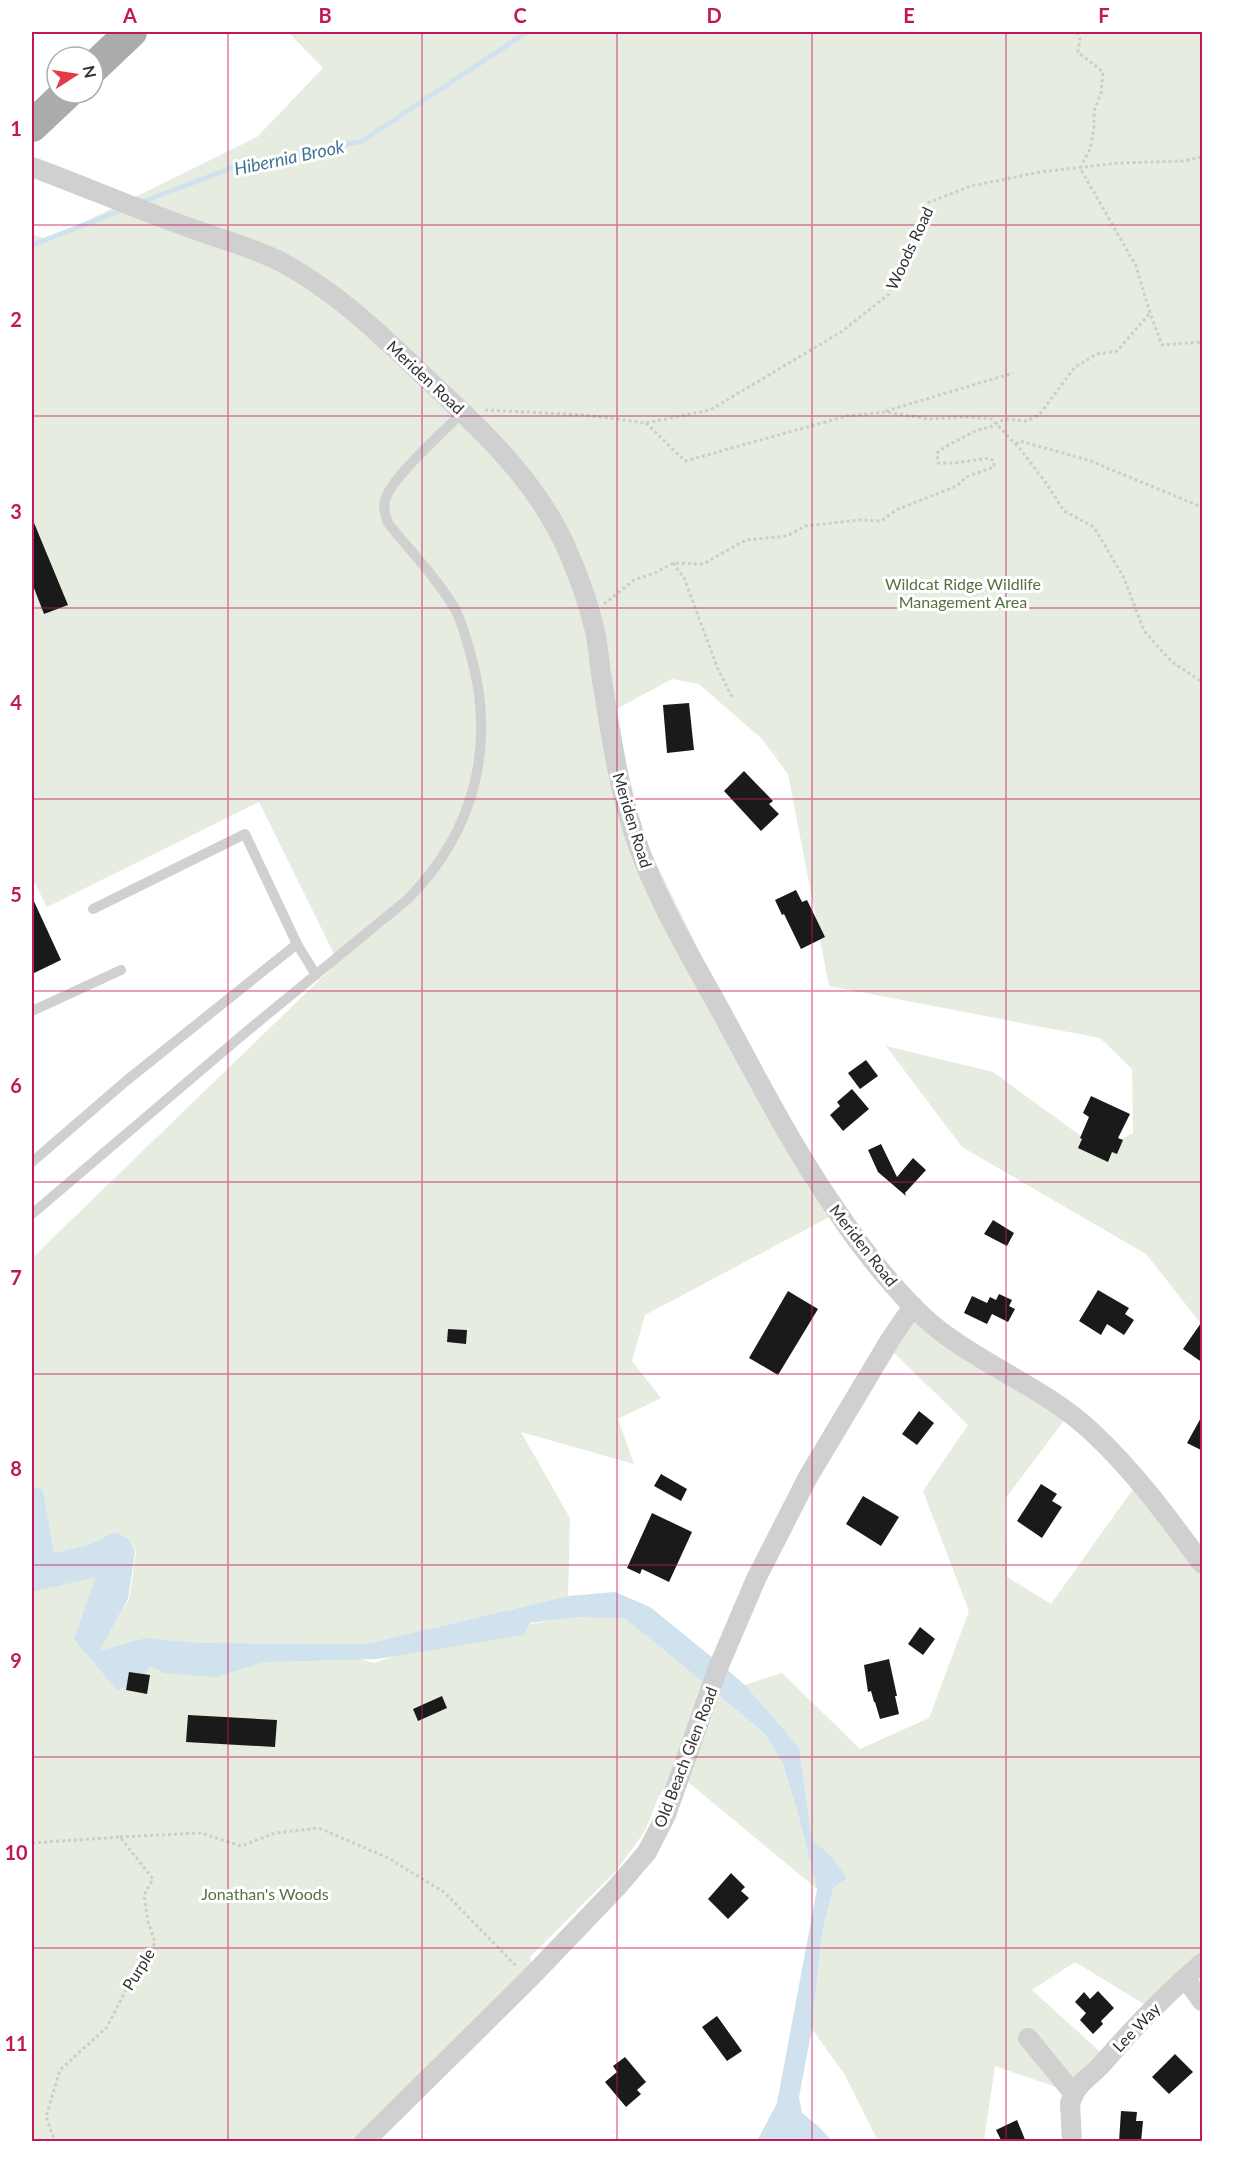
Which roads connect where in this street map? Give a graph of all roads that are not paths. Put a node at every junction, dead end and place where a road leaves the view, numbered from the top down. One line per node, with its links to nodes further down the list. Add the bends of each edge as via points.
1 (131, 32): 2 (main road)
2 (105, 57)
3 (54, 105): 4 (main road)
4 (32, 126)
5 (32, 167): 6 (street, Meriden Road, via 281,262 351,308)
6 (461, 410): 10 (lane, via 393,483 384,512 388,523 444,591 465,635 481,701 481,741 474,790 455,836 424,883); 14 (street, Meriden Road, via 511,461 543,504 569,552 595,630 618,776 634,835 656,890 803,1159 835,1209)
7 (93, 909): 8 (lane, via 245,834)
8 (297, 944): 10 (lane); 12 (lane)
9 (121, 970): 11 (lane)
10 (316, 975): 13 (lane)
11 (32, 1011)
12 (32, 1162)
13 (32, 1214)
14 (913, 1306): 15 (street, Meriden Road, via 949,1338 1046,1396 1089,1429 1135,1476); 21 (street, Old Beach Glen Road, via 808,1477 756,1579 726,1648 666,1815 647,1852 529,1979)
15 (1203, 1564)
16 (1203, 1963): 17 (street, Lee Way)
17 (1185, 1978): 18 (street); 20 (street, Lee Way)
18 (1203, 2001)
19 (1028, 2038): 20 (street)
20 (1074, 2094): 22 (street, via 1070,2103)
21 (364, 2142)
22 (1072, 2142)

